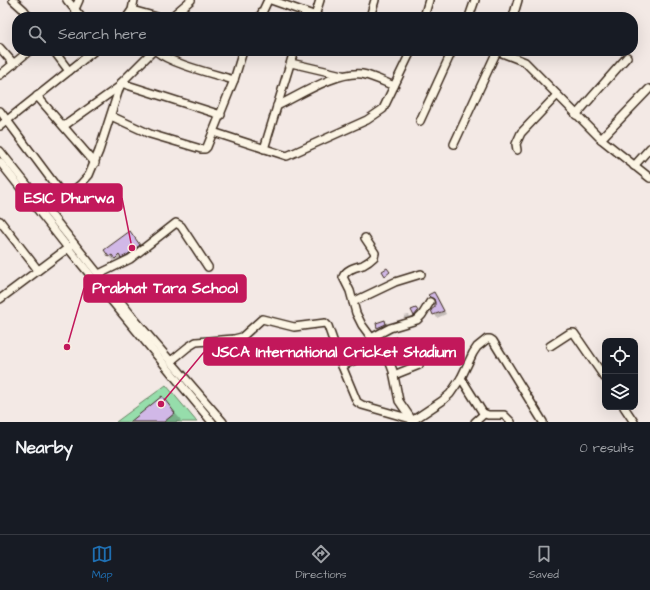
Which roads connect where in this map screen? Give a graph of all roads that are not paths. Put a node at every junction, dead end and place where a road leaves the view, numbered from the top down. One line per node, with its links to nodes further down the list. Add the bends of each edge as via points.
1 (13, 0): 14 (street)
2 (68, 0): 12 (street)
3 (79, 0): 12 (street)
4 (134, 0): 13 (street)
5 (191, 0): 17 (street)
6 (270, 0): 18 (street); 19 (street)
7 (320, 0): 20 (street)
8 (375, 0): 21 (street)
9 (429, 0): 22 (street)
10 (475, 0): 23 (street)
11 (518, 0): 24 (street)
12 (75, 9): 15 (street)
13 (132, 10): 16 (street)
14 (25, 12)
15 (77, 12)
16 (139, 12)
17 (177, 12)
18 (263, 12)
19 (298, 12)
20 (318, 12)
21 (371, 12)
22 (425, 12)
23 (471, 12)
24 (514, 12)
25 (0, 48): 39 (street)
26 (23, 56): 39 (street)
27 (58, 56): 40 (street)
28 (88, 56): 40 (street)
29 (148, 56): 44 (street)
30 (164, 56): 43 (street)
31 (241, 56): 43 (street)
32 (292, 56): 38 (street)
33 (409, 56): 45 (street)
34 (450, 56): 55 (street)
35 (497, 56): 60 (street)
36 (509, 56): 47 (street, via 525,62)
37 (627, 57): 52 (street)
38 (290, 63): 42 (street); 49 (street)
39 (14, 64): 41 (street)
40 (69, 71): 48 (street)
41 (0, 75)
42 (344, 76): 45 (street, via 362,74); 49 (street, via 333,78)
43 (234, 80): 51 (street)
44 (121, 85): 51 (street); 53 (street); 57 (street)
45 (394, 86): 62 (street, via 383,109 367,120 287,156)
46 (649, 89): 59 (street)
47 (557, 95): 52 (street); 63 (street, via 521,134 516,144)
48 (37, 96): 54 (street); 57 (street)
49 (277, 106): 62 (street)
50 (0, 112): 54 (street)
51 (221, 115): 58 (street)
52 (576, 115): 59 (street)
53 (111, 116): 58 (street, via 150,134 201,149 207,147); 66 (street)
54 (7, 121): 56 (street); 69 (street)
55 (420, 121)
56 (0, 126)
57 (64, 126): 66 (street)
58 (214, 132): 62 (street)
59 (601, 140): 67 (street)
60 (454, 144)
61 (650, 148): 67 (street)
62 (264, 149)
63 (517, 150)
64 (0, 151): 70 (street)
65 (0, 162): 74 (street)
66 (95, 163): 69 (street, via 85,180)
67 (634, 166): 68 (street)
68 (650, 178)
69 (65, 198): 70 (street)
70 (48, 211): 73 (street)
71 (0, 221): 76 (street)
72 (365, 238): 80 (street, via 375,253 374,257 343,275)
73 (74, 243): 74 (street); 77 (street)
74 (68, 248): 76 (street); 94 (street)
75 (208, 267): 77 (street, via 181,226 176,223 133,257)
76 (38, 270): 79 (street)
77 (99, 274): 85 (street)
78 (421, 274): 80 (street, via 394,282)
79 (1, 296)
80 (353, 302): 82 (street, via 359,320)
81 (430, 302): 82 (street, via 417,320 390,328)
82 (371, 338): 84 (street)
83 (550, 346): 88 (street, via 574,332)
84 (380, 349): 87 (street); 89 (street, via 390,363)
85 (171, 361): 87 (street, via 196,342 239,338 264,319 294,328 326,324); 95 (street)
86 (419, 365): 89 (street)
87 (342, 366): 93 (street, via 359,404)
88 (602, 374)
89 (394, 375): 93 (street, via 399,402)
90 (461, 378): 92 (street); 93 (street, via 446,398); 98 (street, via 475,350 487,339 491,339)
91 (626, 410): 99 (street)
92 (484, 414): 96 (street); 97 (street, via 504,415)
93 (412, 420)
94 (212, 422)
95 (223, 422)
96 (476, 422)
97 (511, 422)
98 (543, 422)
99 (634, 422)

